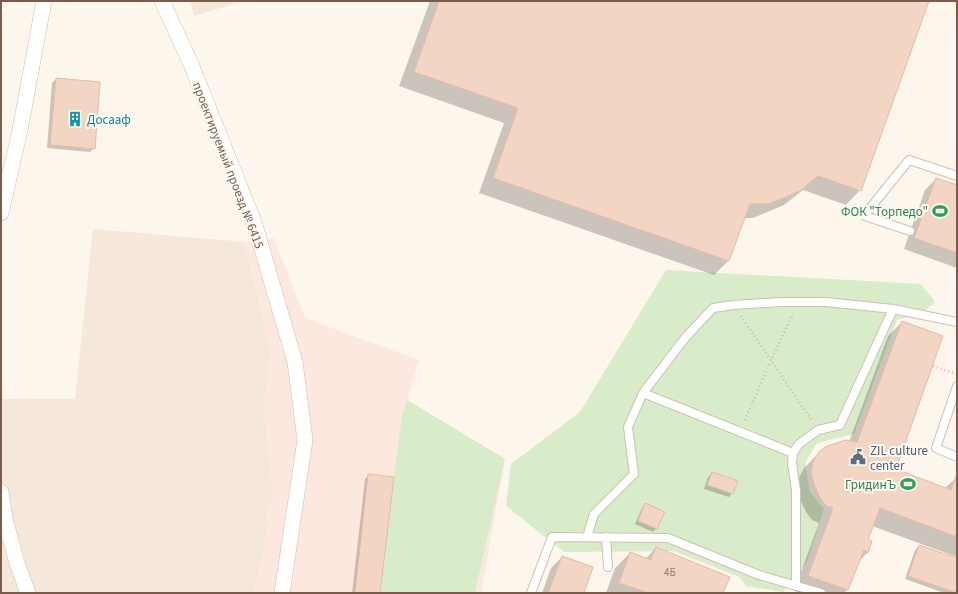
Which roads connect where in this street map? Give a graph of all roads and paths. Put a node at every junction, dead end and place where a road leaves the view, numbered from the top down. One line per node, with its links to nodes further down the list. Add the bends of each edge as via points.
1 (44, 1): 4 (street, via 20,130)
2 (162, 1): 25 (street, проектируемый проезд № 6415, via 254,222 295,362 305,440)
3 (957, 176): 5 (lane, via 909,160 865,216)
4 (1, 213)
5 (910, 231)
6 (798, 302): 7 (lane); 8 (lane, via 826,302); 10 (path)
7 (733, 305): 10 (path); 14 (lane, via 713,308 685,338)
8 (893, 309): 9 (lane); 15 (lane, via 840,425)
9 (957, 322)
10 (771, 360): 15 (path); 16 (path)
11 (933, 366): 12 (path)
12 (957, 374)
13 (957, 386): 18 (lane, via 936,448)
14 (643, 393): 16 (lane); 20 (lane, via 628,427 634,474 594,514)
15 (818, 430): 17 (lane, via 800,444)
16 (740, 432): 17 (lane)
17 (794, 453): 23 (lane, via 792,463 796,490)
18 (957, 457)
19 (1, 492): 24 (street, via 5,519)
20 (587, 537): 21 (lane); 26 (lane, via 552,536)
21 (606, 537): 22 (lane); 23 (lane, via 668,538 760,575)
22 (608, 567)
23 (796, 586): 27 (lane)
24 (28, 593)
25 (282, 593)
26 (531, 593)
27 (821, 593)

